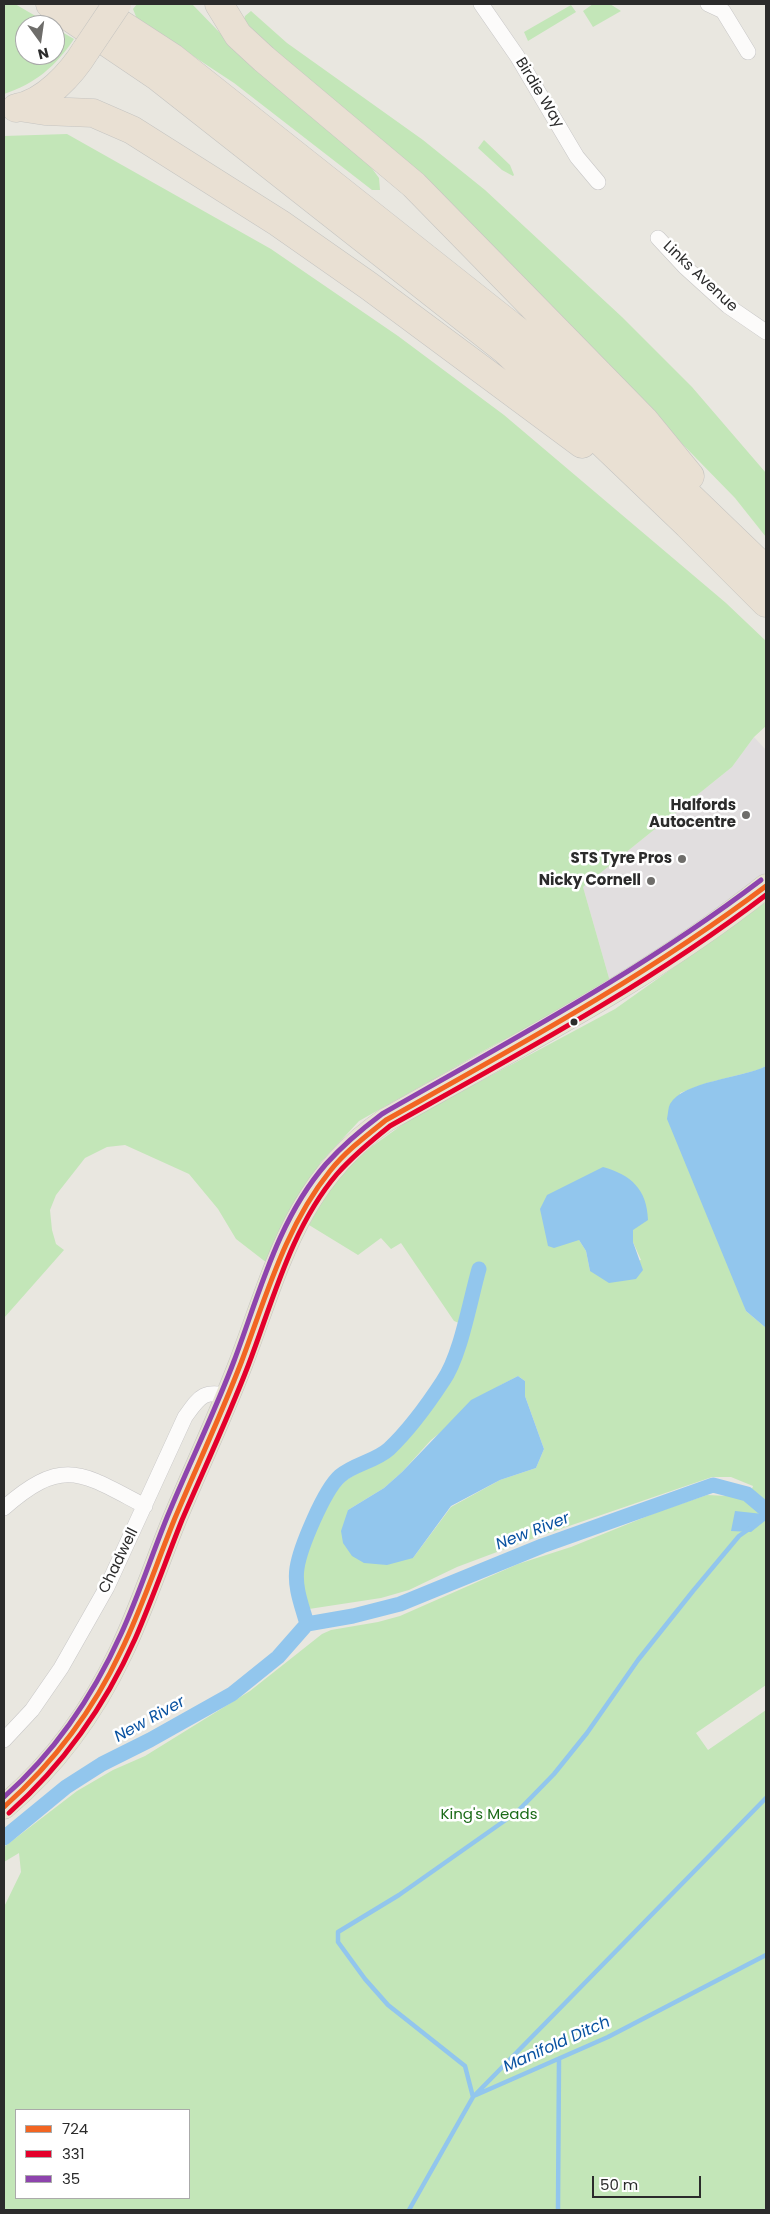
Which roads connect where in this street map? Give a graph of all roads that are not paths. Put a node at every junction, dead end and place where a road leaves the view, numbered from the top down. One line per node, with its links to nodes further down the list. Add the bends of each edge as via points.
1 (50, 4): 12 (highway, via 158,77 505,350)
2 (90, 4): 13 (highway, via 173,58 519,332)
3 (117, 4): 8 (highway, bridge, via 79,61 55,88)
4 (219, 4): 13 (highway, via 238,35 414,185 645,421)
5 (481, 4): 9 (street, Birdie Way, via 517,56 577,157)
6 (708, 4): 7 (street, via 723,12)
7 (748, 52)
8 (12, 108): 12 (highway, via 93,113 132,130 278,223 369,286)
9 (598, 182)
10 (658, 238): 11 (street, Links Avenue, via 728,306)
11 (766, 332)
12 (688, 525): 14 (highway)
13 (764, 568)
14 (766, 603)
15 (766, 886): 16 (main road, via 639,976 386,1120 342,1156 309,1198 294,1225)
16 (228, 1396): 17 (street, Chadwell, via 213,1392 199,1398 185,1417); 20 (main road, via 108,1679 69,1739)
17 (146, 1506): 18 (street, via 89,1477 71,1473 34,1485); 19 (street, Chadwell, via 107,1588 61,1668 32,1710)
18 (4, 1508)
19 (4, 1740)
20 (4, 1808)

